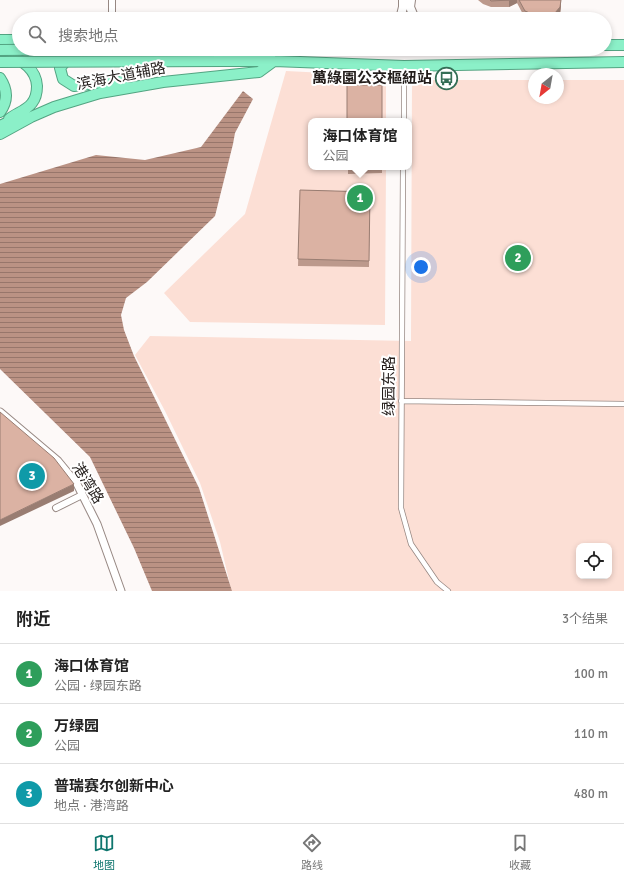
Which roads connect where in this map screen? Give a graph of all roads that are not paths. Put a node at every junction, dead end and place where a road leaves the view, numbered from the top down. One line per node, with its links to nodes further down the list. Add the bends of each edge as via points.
1 (112, 0): 4 (street)
2 (404, 0): 5 (main road)
3 (411, 0): 6 (main road)
4 (112, 12)
5 (402, 12)
6 (412, 12)
7 (12, 43): 10 (highway)
8 (612, 45): 9 (highway)
9 (624, 45)
10 (1, 47): 11 (highway, bridge); 12 (highway, bridge)
11 (12, 47)
12 (12, 55)
13 (14, 56): 23 (highway, bridge, via 31,68 35,76 36,94 32,104)
14 (70, 56): 20 (highway, via 60,68 63,79 74,86 112,80)
15 (274, 61): 16 (highway, bridge); 18 (highway); 20 (highway, via 254,68 215,70); 24 (highway, 滨海大道辅路, via 259,72 163,82 100,93 54,107)
16 (0, 62)
17 (624, 62): 18 (highway)
18 (404, 66): 22 (street)
19 (0, 78): 21 (highway, via 6,90 5,104)
20 (123, 82): 23 (highway, via 73,94)
21 (0, 112)
22 (404, 118)
23 (2, 124)
24 (0, 134)
25 (403, 170): 26 (street, 绿园东路)
26 (401, 401): 27 (street); 32 (street, 绿园东路, via 401,508 411,544 437,582)
27 (624, 404)
28 (0, 412): 29 (street, 港湾路, via 58,461 77,484)
29 (82, 495): 30 (street); 31 (street, 港湾路, via 97,524)
30 (56, 508)
31 (121, 591)
32 (448, 591)

